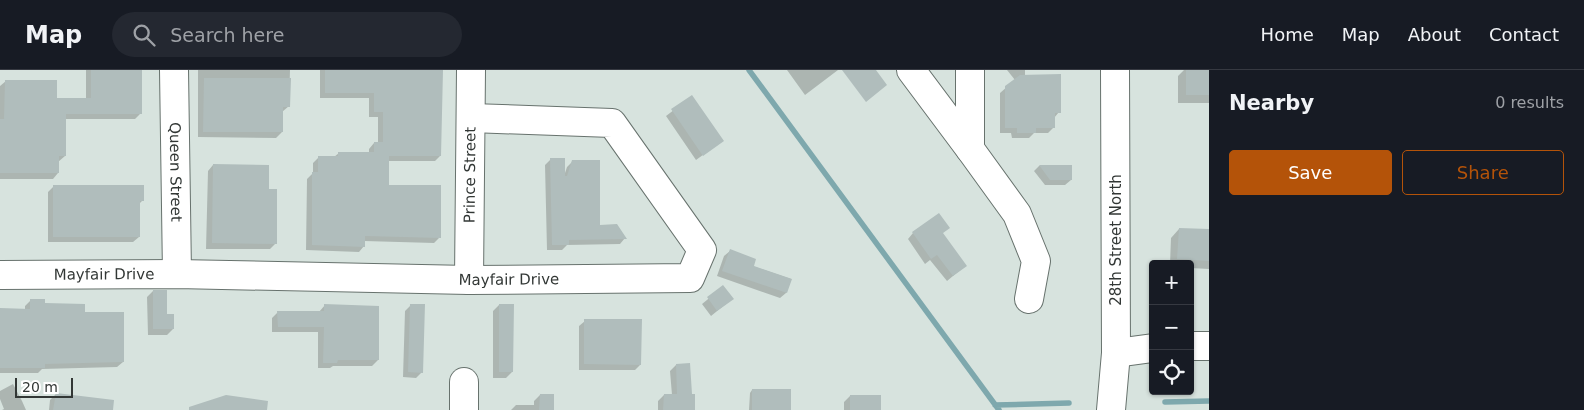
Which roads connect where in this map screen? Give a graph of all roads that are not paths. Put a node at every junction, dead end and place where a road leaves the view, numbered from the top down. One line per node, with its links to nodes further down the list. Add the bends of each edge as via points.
1 (174, 70): 8 (street, Queen Street)
2 (471, 70): 6 (street, Prince Street)
3 (911, 70): 7 (street)
4 (970, 70): 7 (street)
5 (1115, 70): 15 (street, 28th Street North)
6 (471, 118): 10 (street, Prince Street); 10 (street, Mayfair Drive, via 612,123 702,250 690,278)
7 (970, 149): 11 (street, via 1017,214 1036,261)
8 (177, 274): 9 (street, Mayfair Drive); 10 (street, Mayfair Drive)
9 (0, 275)
10 (469, 280)
11 (1029, 299)
12 (1194, 346): 13 (street)
13 (1209, 346)
14 (1149, 349): 15 (street)
15 (1116, 353): 18 (street, 28th Street North)
16 (464, 382): 17 (street)
17 (464, 410)
18 (1112, 410)

